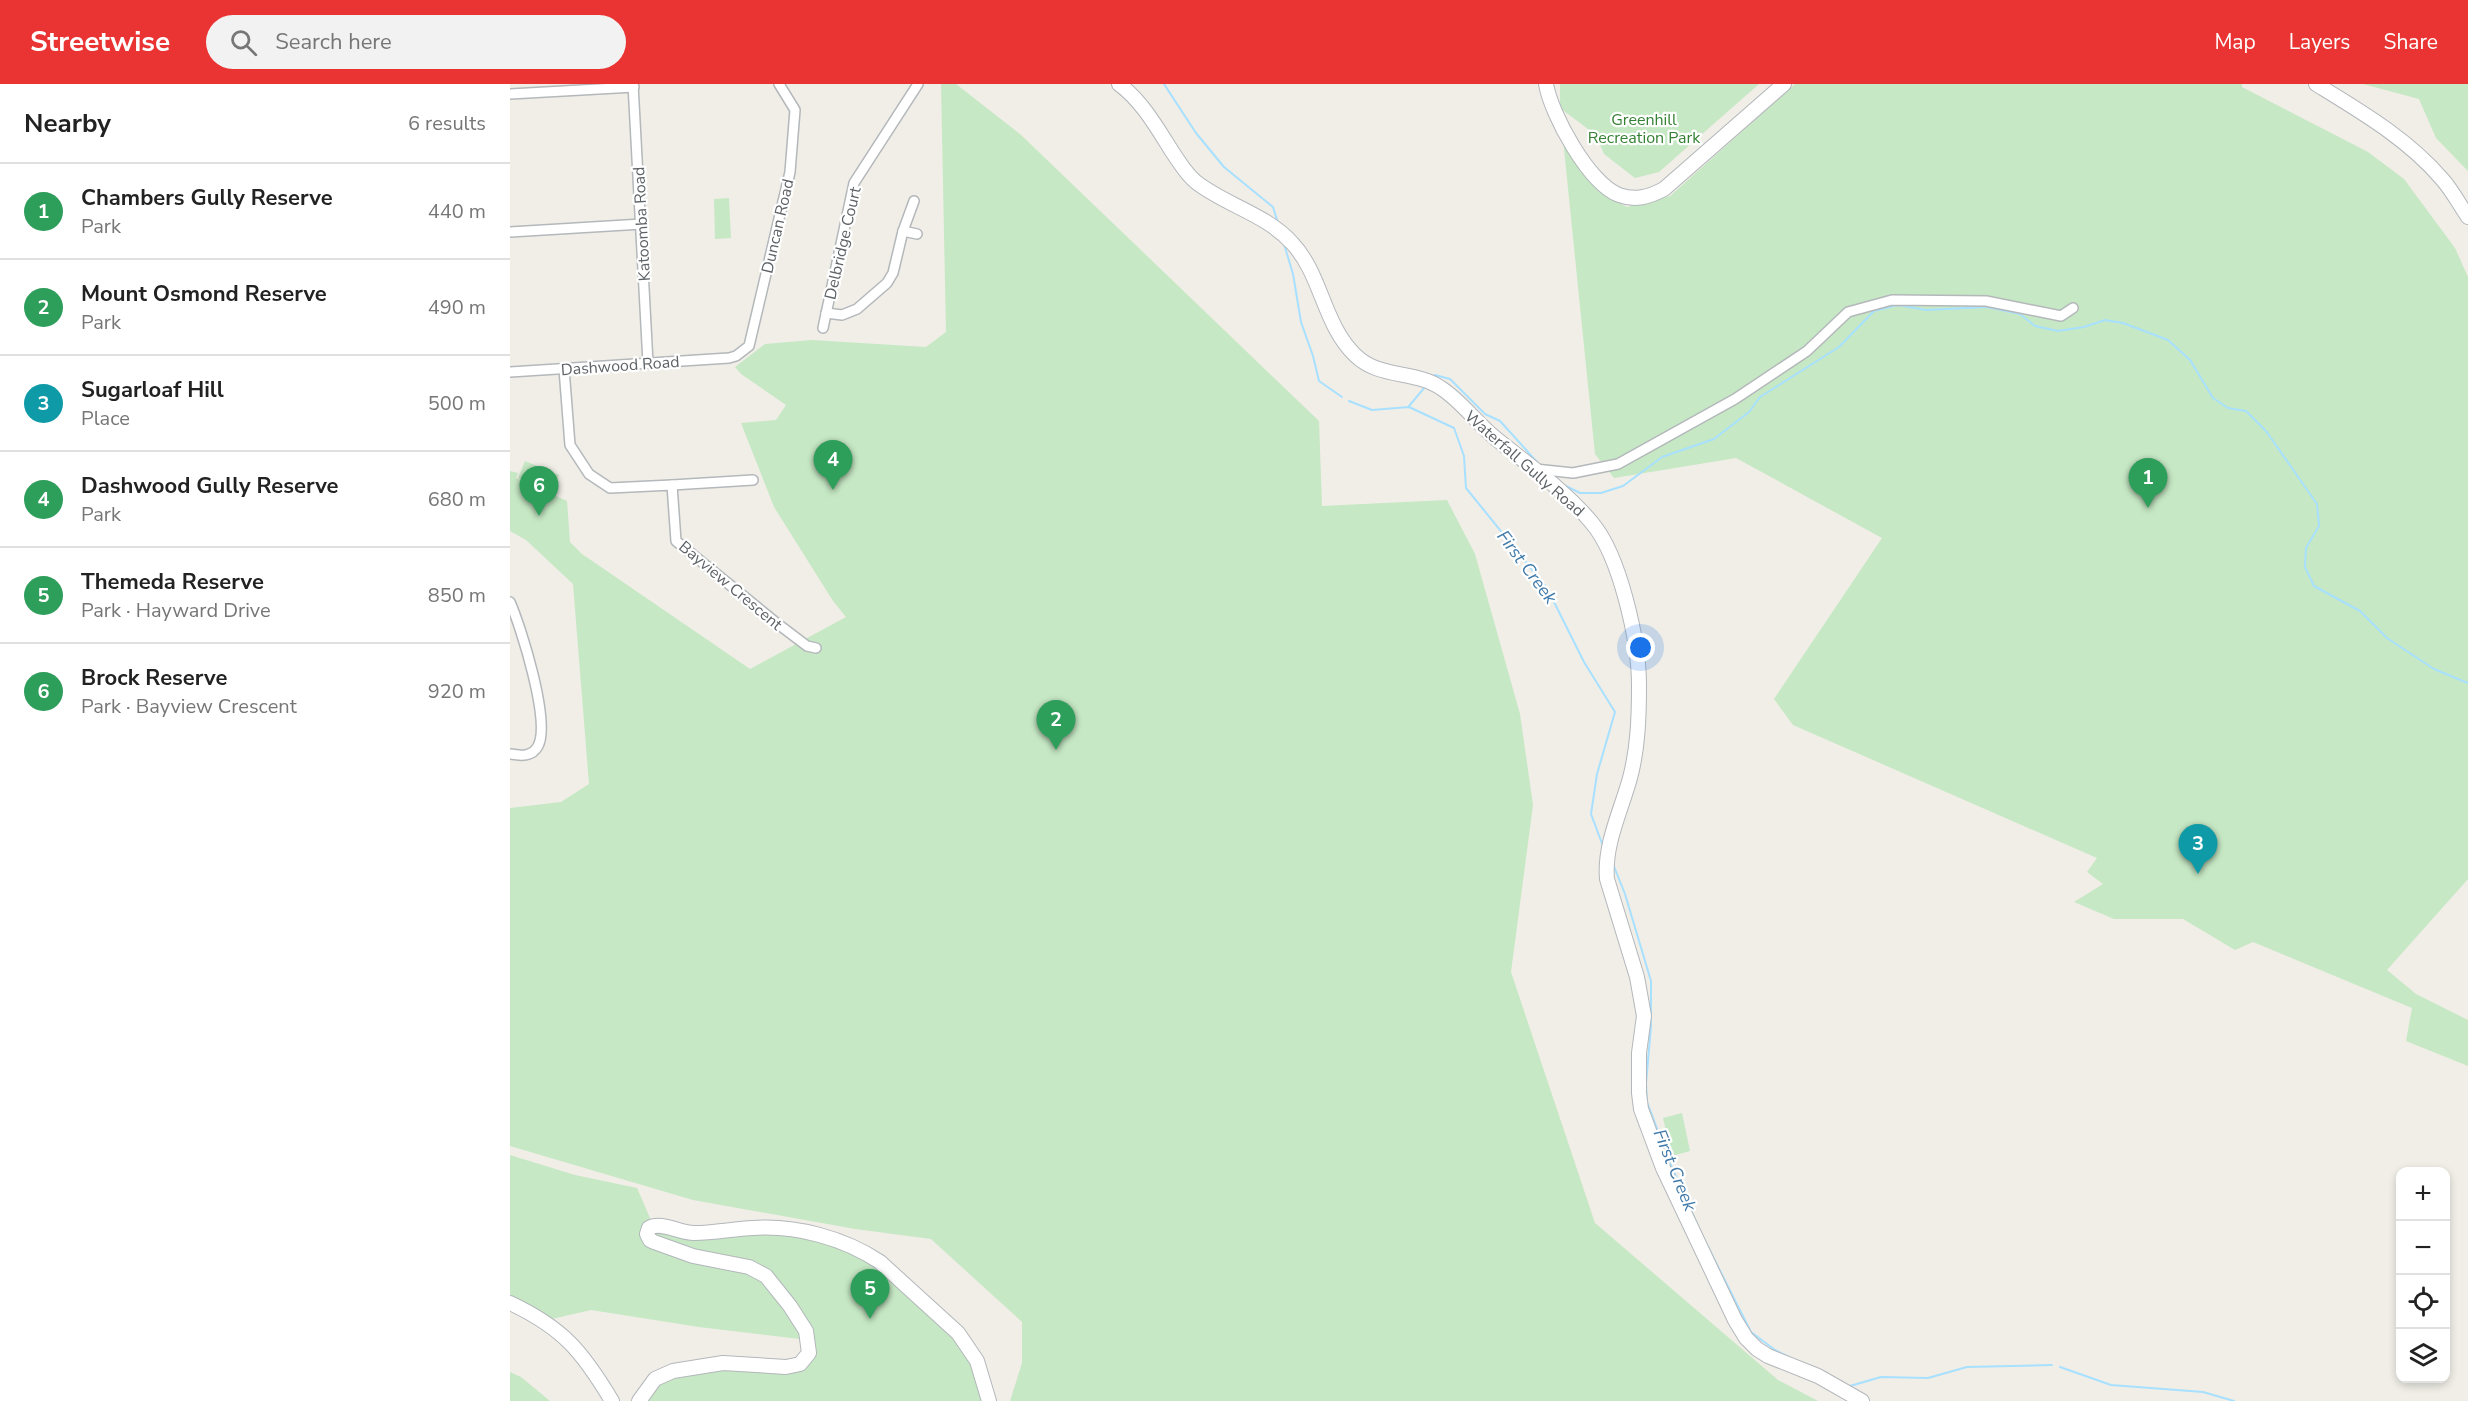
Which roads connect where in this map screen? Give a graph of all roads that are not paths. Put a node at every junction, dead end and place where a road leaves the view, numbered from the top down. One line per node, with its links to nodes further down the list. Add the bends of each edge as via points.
1 (779, 84): 18 (street, Duncan Road, via 795,110 790,172 749,346)
2 (918, 84): 16 (street, Delbridge Court, via 854,183)
3 (1119, 84): 22 (street, Waterfall Gully Road, via 1142,105 1196,182 1292,242 1308,265 1342,340 1355,356 1380,371 1440,387)
4 (1546, 84): 5 (street, via 1568,136 1589,169 1608,188 1629,198 1648,197 1664,189)
5 (1784, 84)
6 (2316, 84): 10 (street, via 2411,149 2442,179)
7 (634, 86): 8 (street); 11 (street, Katoomba Road)
8 (510, 94)
9 (914, 201): 12 (street, Delbridge Court)
10 (2468, 217)
11 (642, 224): 13 (street); 19 (street, Katoomba Road)
12 (903, 231): 14 (street); 16 (street, Delbridge Court, via 893,273 886,283 857,309 842,315)
13 (510, 232)
14 (917, 234)
15 (2073, 308): 22 (street, via 2061,316 1988,301 1892,300 1848,312 1807,351 1735,399 1618,464 1573,473)
16 (826, 313): 17 (street, Delbridge Court)
17 (823, 328)
18 (729, 358): 19 (street, Dashwood Road)
19 (648, 363): 20 (street, Dashwood Road)
20 (564, 369): 21 (street, Dashwood Road); 24 (street, via 570,445 589,474 610,488)
21 (510, 372)
22 (1533, 469): 32 (street, Waterfall Gully Road, via 1575,505 1607,545 1634,638 1639,681 1638,732 1606,865 1644,1016 1639,1053 1641,1109 1663,1168 1746,1338 1768,1356 1818,1376)
23 (753, 480): 24 (street)
24 (672, 485): 26 (street, Bayview Crescent, via 676,541 774,621 807,646)
25 (510, 602): 27 (street, via 537,692 541,729 541,739 534,751 527,755)
26 (816, 648)
27 (510, 754)
28 (510, 1303): 29 (street, via 574,1344)
29 (612, 1401)
30 (639, 1401): 31 (street, via 655,1379 673,1371 723,1363 786,1367 800,1364 809,1353 806,1331 766,1276 749,1267 693,1256 654,1242 648,1232 656,1225 692,1233 781,1227 849,1244 880,1262 958,1333 976,1361)
31 (989, 1401)
32 (1862, 1401)

